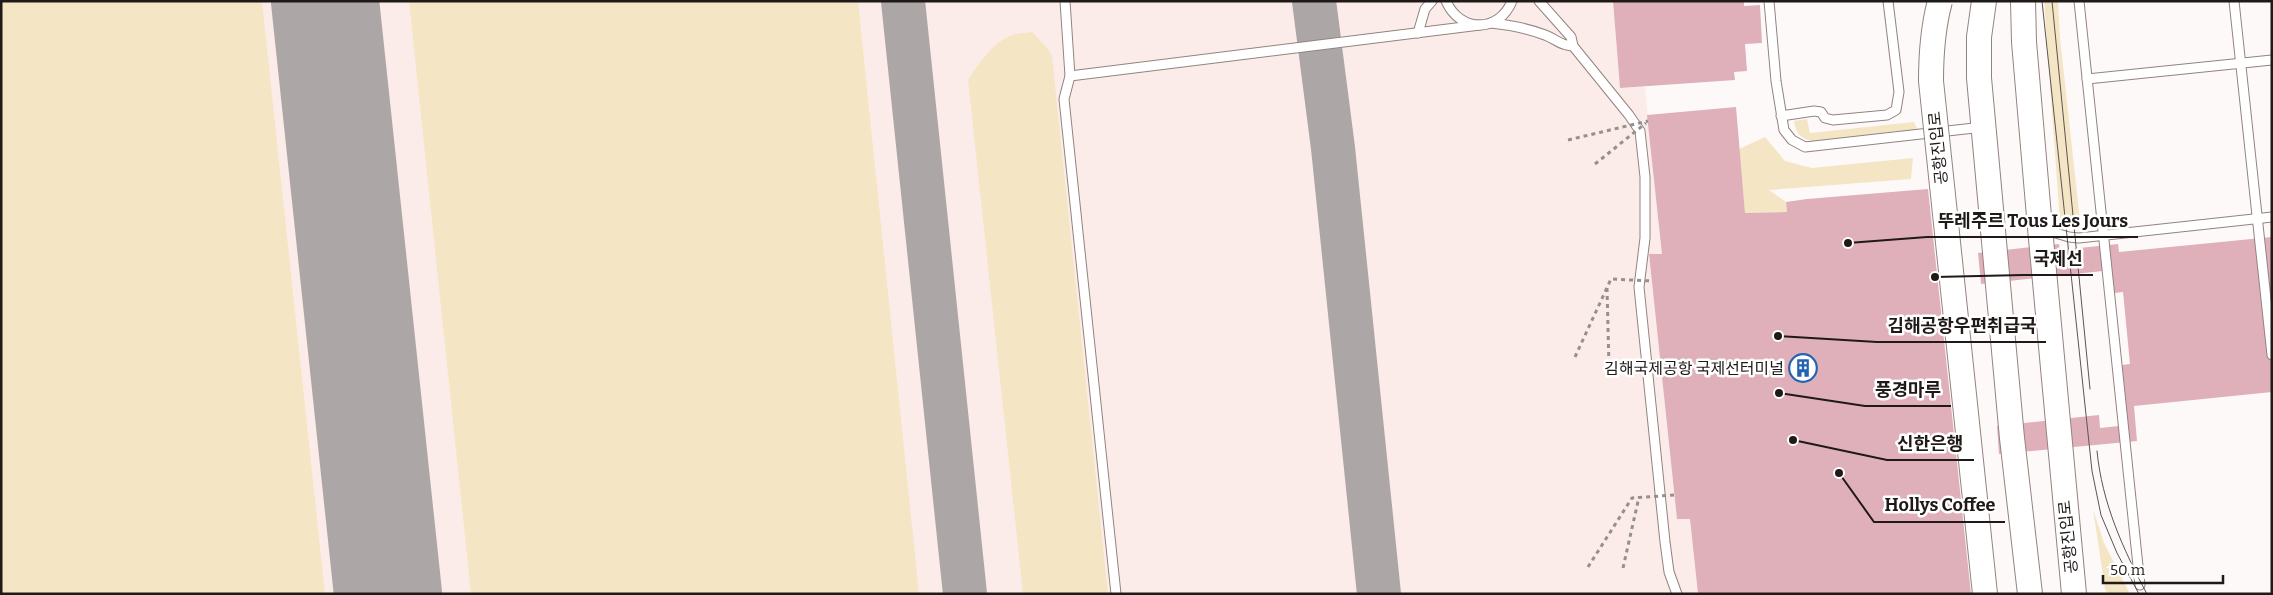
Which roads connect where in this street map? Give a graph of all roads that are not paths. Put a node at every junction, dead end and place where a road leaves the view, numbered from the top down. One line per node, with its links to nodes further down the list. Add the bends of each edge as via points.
1 (1065, 1): 19 (lane)
2 (1432, 1): 15 (lane, via 1425,9)
3 (1446, 1): 14 (lane, via 1458,18 1468,24)
4 (1512, 1): 13 (lane, via 1501,18)
5 (1539, 1): 16 (lane, via 1571,37)
6 (1768, 1): 21 (lane)
7 (1888, 1): 21 (lane, via 1899,92 1896,110 1887,115 1833,120 1814,111)
8 (1940, 1): 31 (main road, 공항진입로, bridge, via 1932,53 1932,81)
9 (1984, 1): 22 (main road, via 1979,37)
10 (2023, 1): 25 (main road, 공항진입로)
11 (2079, 1): 20 (lane)
12 (2234, 1): 18 (lane)
13 (1491, 23): 14 (lane); 16 (lane, via 1520,26 1547,35 1564,46)
14 (1480, 25): 15 (lane)
15 (1418, 33): 19 (lane)
16 (1573, 46): 30 (lane, via 1640,131 1645,177 1645,238 1639,287 1665,542 1669,572)
17 (2272, 60): 18 (lane)
18 (2240, 64): 20 (lane); 24 (lane)
19 (1070, 76): 29 (lane, via 1064,98)
20 (2087, 79): 26 (lane)
21 (1781, 116): 22 (lane, via 1784,130 1805,148)
22 (1984, 126): 32 (main road, via 2012,438)
23 (2272, 217): 24 (lane)
24 (2257, 218): 26 (lane); 27 (lane)
25 (2040, 228): 26 (lane, via 2070,237); 33 (main road, 공항진입로)
26 (2104, 236): 28 (lane)
27 (2272, 356)
28 (2140, 585)
29 (1116, 594)
30 (1677, 594)
31 (1985, 594)
32 (2030, 594)
33 (2074, 594)

